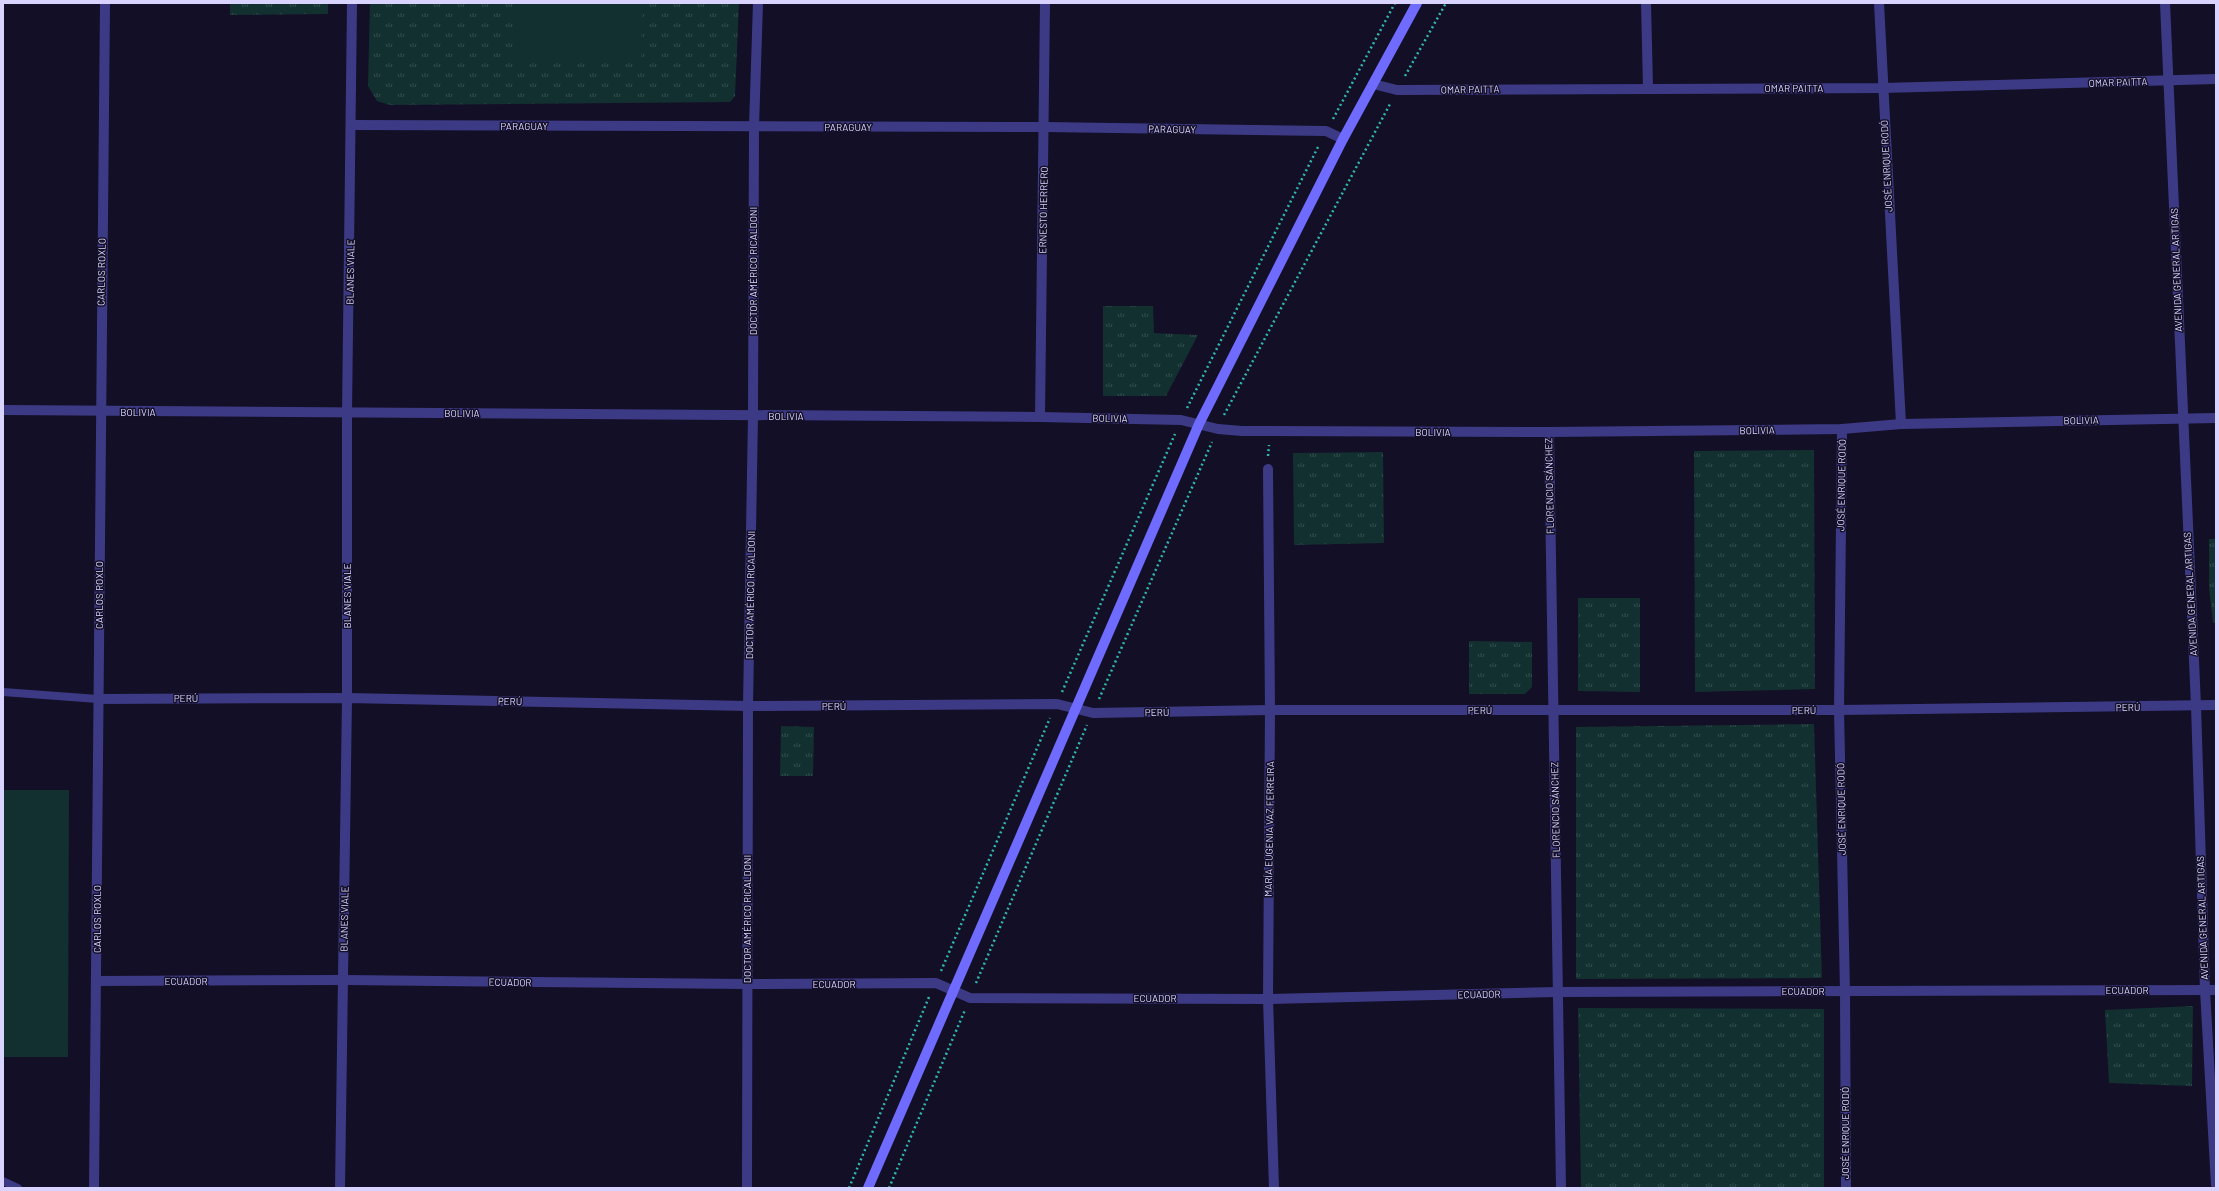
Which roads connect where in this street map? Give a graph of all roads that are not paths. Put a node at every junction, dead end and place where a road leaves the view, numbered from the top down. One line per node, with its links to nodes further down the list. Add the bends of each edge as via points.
1 (104, 3): 19 (street, CARLOS ROXLO)
2 (352, 3): 14 (street, BLANES VIALE)
3 (758, 3): 15 (street, DOCTOR AMÉRICO RICALDONI)
4 (1045, 3): 16 (street, ERNESTO HERRERO)
5 (1417, 3): 11 (street)
6 (1646, 3): 12 (street)
7 (1879, 3): 13 (street, JOSÉ ENRIQUE RODÓ)
8 (2165, 3): 10 (street, AVENIDA GENERAL ARTIGAS)
9 (2216, 79): 10 (street, OMAR PAITTA)
10 (2169, 81): 13 (street, OMAR PAITTA); 23 (street, AVENIDA GENERAL ARTIGAS)
11 (1373, 84): 12 (street, OMAR PAITTA, via 1397,90); 17 (street)
12 (1648, 88): 13 (street, OMAR PAITTA)
13 (1882, 88): 26 (street, JOSÉ ENRIQUE RODÓ)
14 (352, 125): 15 (street, PARAGUAY); 20 (street, BLANES VIALE)
15 (754, 127): 16 (street, PARAGUAY); 21 (street, DOCTOR AMÉRICO RICALDONI)
16 (1045, 127): 17 (street, PARAGUAY, via 1326,131); 22 (street, ERNESTO HERRERO)
17 (1343, 139): 25 (street)
18 (3, 410): 19 (street, BOLIVIA)
19 (100, 411): 20 (street, BOLIVIA); 32 (street, CARLOS ROXLO)
20 (347, 413): 21 (street, BOLIVIA); 31 (street, BLANES VIALE)
21 (753, 415): 22 (street, BOLIVIA); 34 (street, DOCTOR AMÉRICO RICALDONI)
22 (1040, 417): 25 (street, BOLIVIA, via 1181,420)
23 (2182, 418): 24 (street, BOLIVIA); 26 (street, BOLIVIA); 35 (street, AVENIDA GENERAL ARTIGAS)
24 (2216, 418)
25 (1199, 424): 28 (street, BOLIVIA, via 1218,429 1269,432); 36 (street)
26 (1901, 424): 27 (street, BOLIVIA)
27 (1842, 429): 28 (street, BOLIVIA); 39 (street, JOSÉ ENRIQUE RODÓ)
28 (1548, 432): 38 (street, FLORENCIO SÁNCHEZ)
29 (1268, 469): 37 (street, MARÍA EUGENIA VAZ FERREIRA)
30 (3, 692): 32 (lane)
31 (347, 698): 32 (street, PERÚ); 34 (street, PERÚ); 40 (street, BLANES VIALE)
32 (98, 699): 41 (street, CARLOS ROXLO)
33 (2216, 705): 35 (street, PERÚ)
34 (748, 706): 36 (street, PERÚ, via 1057,704); 42 (street, DOCTOR AMÉRICO RICALDONI)
35 (2196, 706): 39 (street, PERÚ); 44 (street, AVENIDA GENERAL ARTIGAS)
36 (1076, 709): 37 (street, PERÚ, via 1093,713); 43 (street)
37 (1270, 710): 38 (street, PERÚ); 48 (street, MARÍA EUGENIA VAZ FERREIRA)
38 (1553, 710): 39 (street, PERÚ); 47 (street, FLORENCIO SÁNCHEZ)
39 (1839, 710): 46 (street, JOSÉ ENRIQUE RODÓ)
40 (344, 980): 41 (street, ECUADOR); 42 (street, ECUADOR); 53 (street, BLANES VIALE)
41 (96, 981): 52 (street, CARLOS ROXLO)
42 (747, 984): 43 (street, ECUADOR, via 936,983); 54 (street, DOCTOR AMÉRICO RICALDONI)
43 (953, 990): 48 (street, ECUADOR, via 970,998); 55 (street)
44 (2205, 990): 45 (street, ECUADOR); 46 (street, ECUADOR); 50 (street, AVENIDA GENERAL ARTIGAS)
45 (2216, 990)
46 (1845, 991): 47 (street, ECUADOR); 58 (street, JOSÉ ENRIQUE RODÓ)
47 (1557, 992): 48 (street, ECUADOR); 57 (street, FLORENCIO SÁNCHEZ)
48 (1268, 999): 56 (street, MARÍA EUGENIA VAZ FERREIRA)
49 (3, 1181): 51 (lane)
50 (2216, 1185)
51 (18, 1188)
52 (94, 1188)
53 (340, 1188)
54 (747, 1188)
55 (868, 1188)
56 (1274, 1188)
57 (1561, 1188)
58 (1846, 1188)

